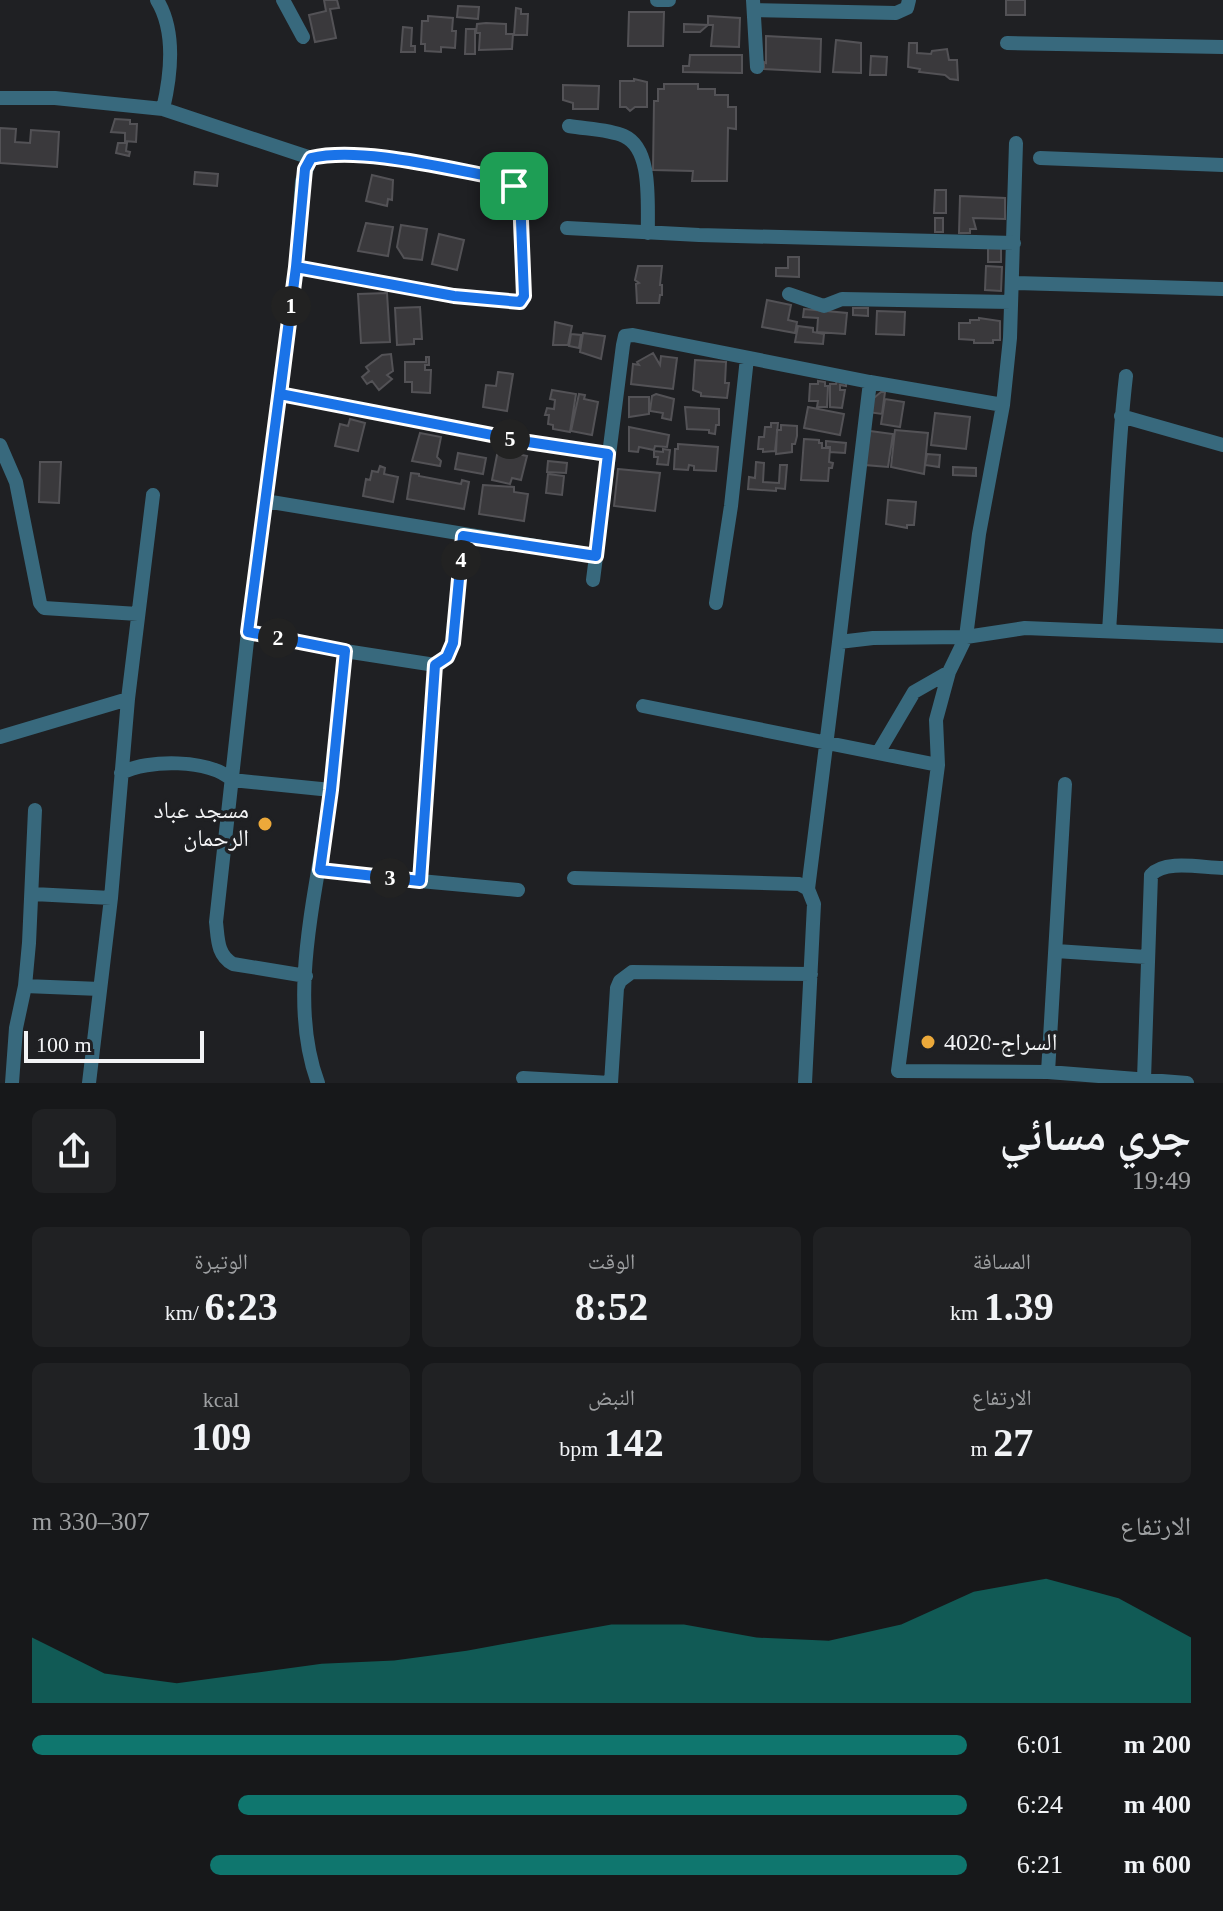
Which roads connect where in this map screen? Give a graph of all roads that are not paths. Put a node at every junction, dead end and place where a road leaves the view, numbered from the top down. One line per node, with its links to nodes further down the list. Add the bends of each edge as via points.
1 (157, 0): 12 (street, via 168,22 169,39)
2 (283, 0): 7 (street)
3 (657, 0): 4 (street)
4 (669, 0)
5 (909, 0): 6 (street, via 907,8 896,13)
6 (753, 5): 10 (street)
7 (303, 37)
8 (1007, 43): 9 (street)
9 (1223, 47)
10 (757, 67)
11 (0, 98): 12 (street)
12 (163, 109): 15 (street)
13 (569, 126): 19 (street, via 622,135 637,144 644,157)
14 (1016, 143): 20 (street)
15 (311, 158): 21 (street, via 302,181); 21 (street, via 363,155 505,179 520,196 524,296 515,303 463,298)
16 (1040, 158): 17 (street)
17 (1223, 165)
18 (567, 228): 19 (street)
19 (648, 233): 20 (street)
20 (1014, 243): 22 (street)
21 (296, 267): 29 (street)
22 (1012, 283): 23 (street); 25 (street)
23 (1223, 289)
24 (789, 294): 25 (street, via 824,306 842,299)
25 (1011, 302): 30 (street)
26 (747, 358): 28 (street); 34 (street, via 625,336); 40 (street)
27 (1126, 376): 31 (street)
28 (870, 382): 30 (street); 46 (street)
29 (280, 394): 34 (street); 36 (street)
30 (1003, 405): 45 (street)
31 (1121, 416): 33 (street); 42 (street)
32 (0, 445): 41 (street, via 16,482 44,608)
33 (1223, 445)
34 (608, 454): 38 (street)
35 (153, 495): 41 (street)
36 (265, 501): 37 (street); 43 (street)
37 (463, 536): 38 (street); 48 (street, via 453,643 447,657)
38 (596, 556): 39 (street)
39 (593, 580)
40 (716, 603)
41 (138, 614): 50 (street)
42 (1109, 631): 44 (street); 45 (street, via 1025,628)
43 (248, 632): 47 (street); 57 (street)
44 (1223, 636)
45 (966, 637): 46 (street); 49 (street)
46 (839, 642): 53 (street)
47 (345, 651): 48 (street); 59 (street)
48 (435, 665): 64 (street)
49 (949, 672): 54 (street, via 914,692); 55 (street, via 936,720)
50 (128, 699): 52 (street); 56 (street)
51 (643, 706): 53 (street)
52 (0, 737)
53 (826, 742): 54 (street); 65 (street)
54 (878, 753): 55 (street)
55 (938, 765): 78 (street)
56 (121, 773): 57 (street, via 164,763 212,769); 68 (street)
57 (232, 780): 59 (street); 72 (street, via 218,945 233,964)
58 (1065, 784): 69 (street)
59 (331, 790): 62 (street)
60 (35, 810): 67 (street)
61 (1223, 868): 70 (street, via 1168,866 1151,875)
62 (320, 870): 64 (street); 72 (street)
63 (574, 878): 65 (street, via 799,884)
64 (420, 881): 66 (street)
65 (808, 889): 71 (street, via 814,904)
66 (518, 890)
67 (33, 894): 68 (street); 73 (street)
68 (111, 898): 74 (street)
69 (1056, 951): 70 (street); 77 (street)
70 (1146, 957): 80 (street)
71 (811, 974): 85 (street, via 632,972 617,988); 86 (street)
72 (306, 976): 84 (street, via 306,1026)
73 (25, 986): 74 (street); 76 (street)
74 (100, 989): 83 (street)
75 (0, 1028): 76 (street)
76 (16, 1028): 82 (street)
77 (1048, 1072): 78 (street); 81 (street)
78 (897, 1077)
79 (523, 1078): 85 (street)
80 (1144, 1079): 81 (street); 87 (street)
81 (1111, 1080)
82 (12, 1083)
83 (89, 1083)
84 (318, 1083)
85 (610, 1083)
86 (805, 1083)
87 (1187, 1083)

